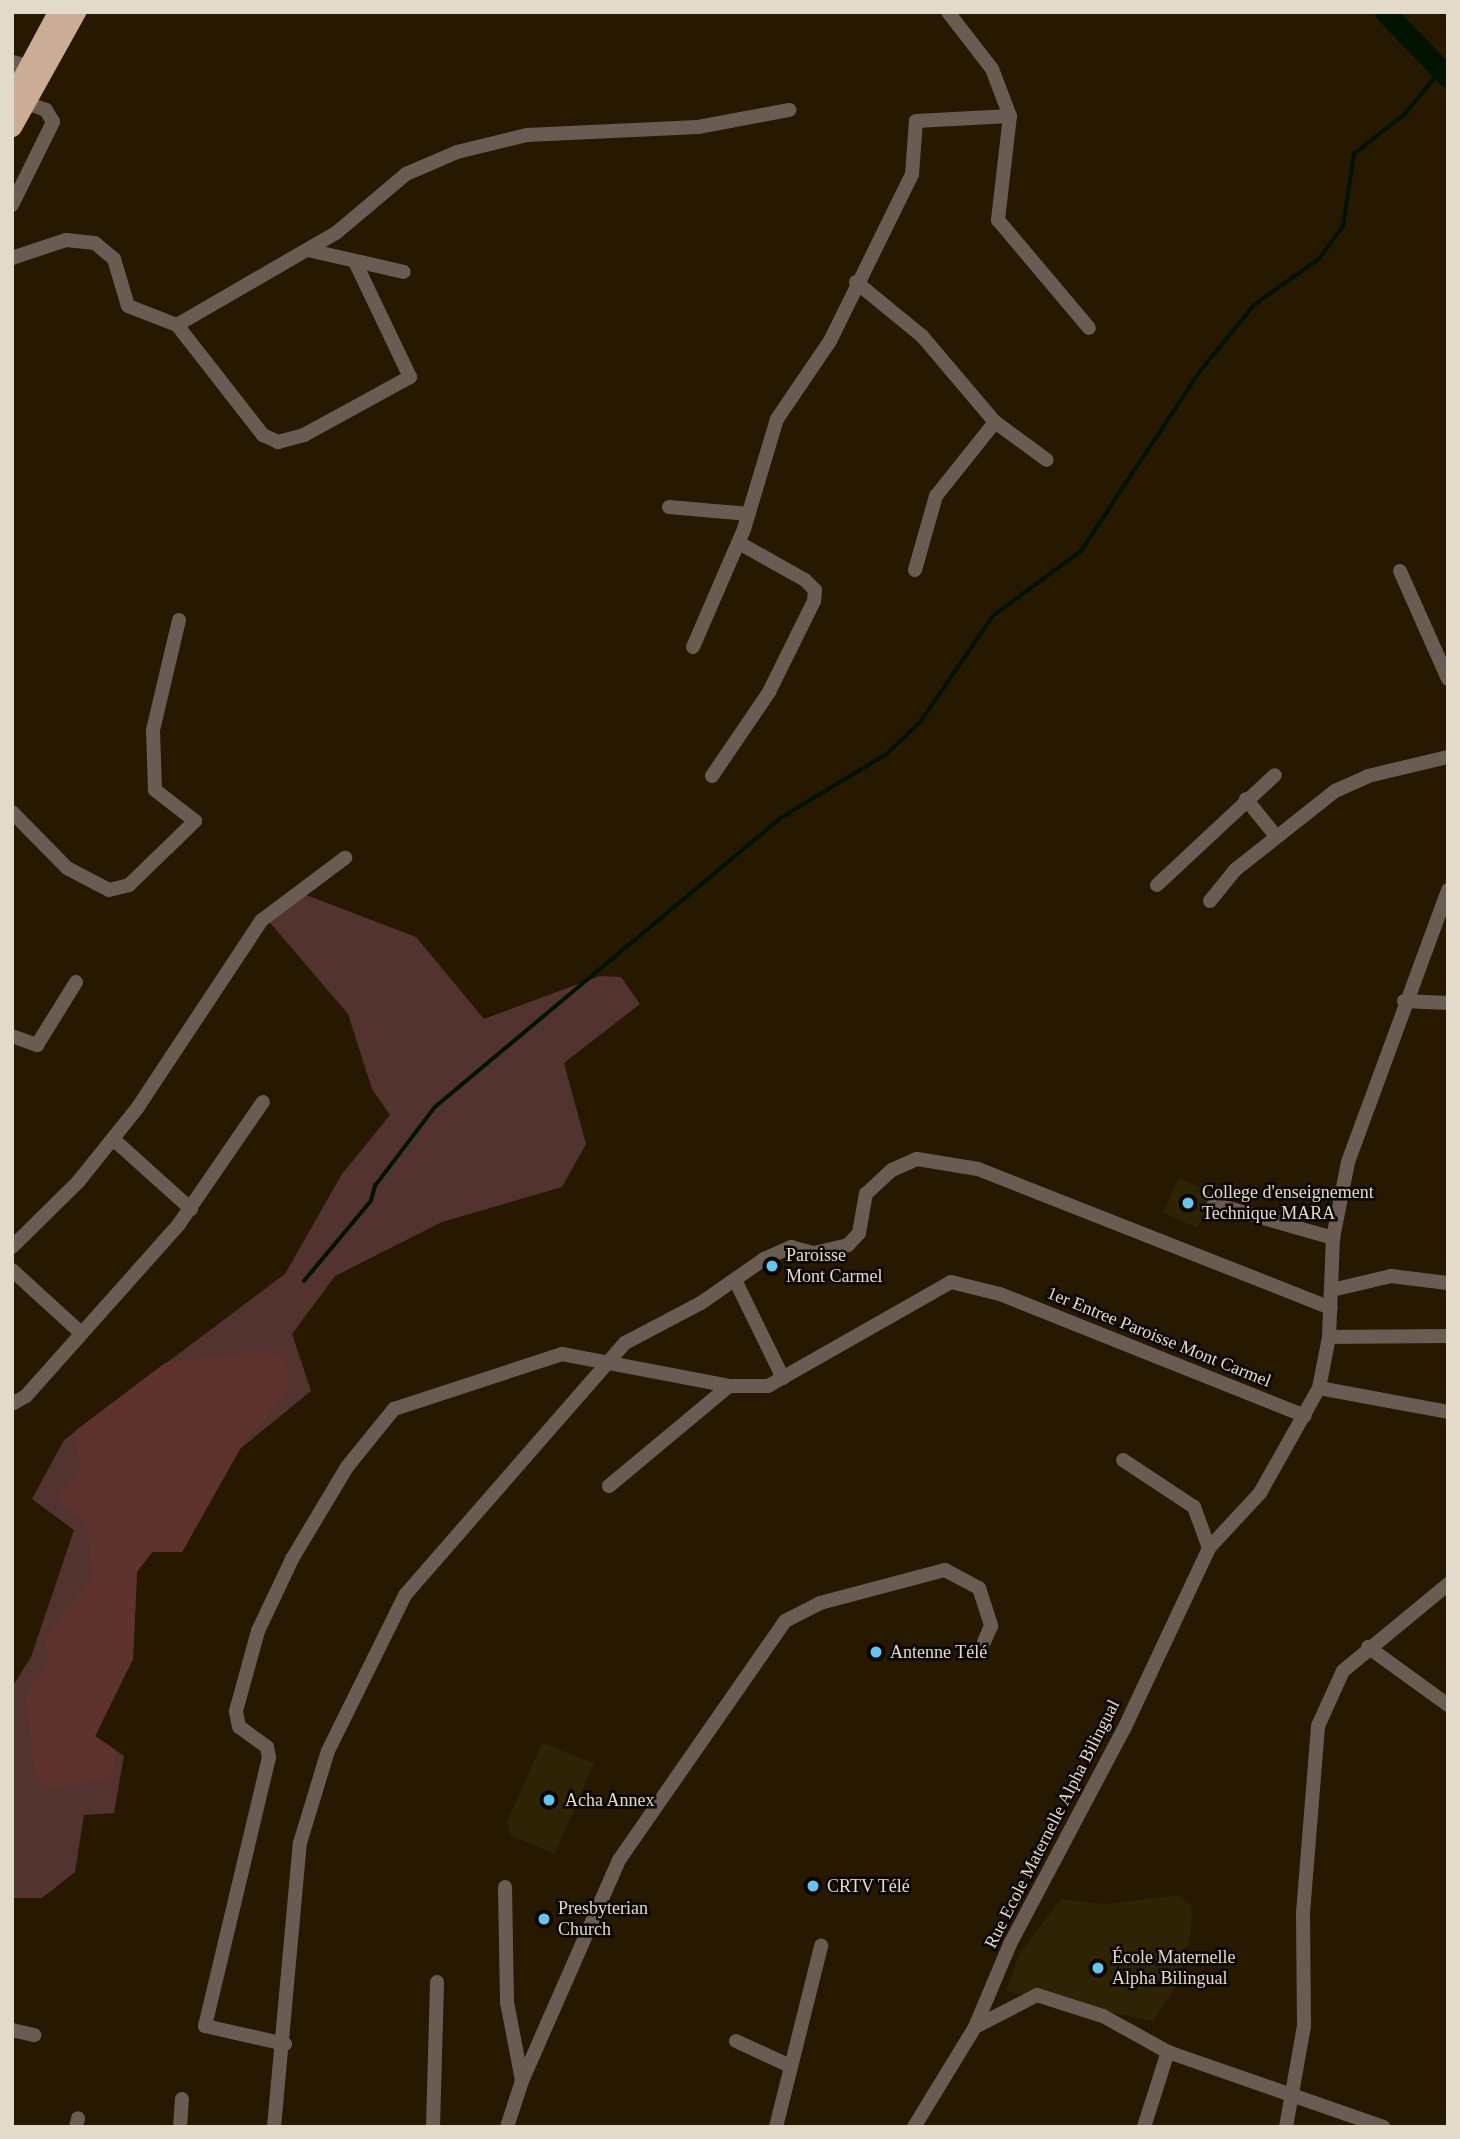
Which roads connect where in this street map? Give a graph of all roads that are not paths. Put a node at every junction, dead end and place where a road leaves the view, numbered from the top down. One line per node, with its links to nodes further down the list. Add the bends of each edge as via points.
1 (57, 12): 4 (highway)
2 (76, 12): 4 (highway)
3 (948, 12): 7 (street, via 992,69)
4 (26, 68): 5 (highway)
5 (18, 99): 8 (highway); 9 (street, via 46,110 53,122)
6 (789, 110): 10 (street, via 698,127 527,135 457,152 406,174)
7 (1010, 116): 14 (street, via 916,121 912,174); 16 (street, via 998,220)
8 (12, 127)
9 (12, 204)
10 (308, 250): 12 (street); 15 (street)
11 (12, 258): 15 (street, via 66,240 96,243 114,259 128,306)
12 (356, 264): 13 (street); 15 (street, via 410,377 304,435 278,442 263,435)
13 (404, 272)
14 (856, 282): 17 (street, via 922,336); 20 (street, via 830,341 778,419)
15 (177, 325)
16 (1089, 328)
17 (995, 422): 18 (street); 22 (street, via 936,496)
18 (1047, 460)
19 (669, 507): 20 (street)
20 (749, 514): 21 (street)
21 (739, 542): 25 (street); 29 (street, via 805,580 814,601 769,692)
22 (915, 570)
23 (1400, 570): 26 (street)
24 (179, 620): 31 (street, via 153,730 155,790 195,821 128,885 108,890 67,868)
25 (693, 647)
26 (1448, 679)
27 (1448, 757): 32 (street, via 1368,776 1335,791)
28 (1275, 775): 30 (street)
29 (712, 776)
30 (1246, 799): 32 (street); 34 (street)
31 (12, 812)
32 (1276, 835): 36 (street)
33 (345, 858): 42 (street, via 257,927)
34 (1157, 885)
35 (1448, 890): 38 (street)
36 (1210, 901)
37 (76, 982): 40 (street, via 37,1045)
38 (1404, 1001): 39 (street); 45 (street, via 1348,1162)
39 (1448, 1003)
40 (12, 1036)
41 (263, 1102): 44 (street)
42 (113, 1139): 44 (street); 46 (street)
43 (1214, 1204): 45 (street)
44 (191, 1209): 52 (street)
45 (1333, 1238): 50 (street)
46 (12, 1247)
47 (12, 1270): 52 (street)
48 (735, 1280): 51 (street, via 792,1247 814,1253 854,1241 866,1194 892,1170 917,1159 951,1160); 55 (street, via 625,1343); 56 (street)
49 (1448, 1283): 50 (street, via 1391,1276)
50 (1332, 1290): 51 (street)
51 (1331, 1308): 54 (street)
52 (80, 1332): 59 (street, via 26,1396)
53 (1448, 1336): 54 (street)
54 (1329, 1337): 58 (street)
55 (610, 1361): 57 (street, 1er Entree Paroisse Mont Carmel); 76 (street, via 405,1595 328,1751 300,1843); 76 (street, 1er Entree Paroisse Mont Carmel, via 562,1354 536,1359 496,1378 394,1409 347,1467 275,1594 248,1661 236,1720 267,1747 269,1758 204,2021 209,2031)
56 (783, 1378): 57 (street, 1er Entree Paroisse Mont Carmel, via 768,1386); 61 (street, 1er Entree Paroisse Mont Carmel, via 848,1345 937,1285 965,1282)
57 (729, 1386): 63 (street)
58 (1319, 1388): 60 (street); 61 (street)
59 (12, 1404)
60 (1448, 1412)
61 (1305, 1416): 64 (street, via 1245,1515)
62 (1123, 1460): 64 (street, via 1194,1507 1205,1522)
63 (609, 1486)
64 (1209, 1548): 72 (street, Rue Ecole Maternelle Alpha Bilingual, via 1010,1944)
65 (1448, 1584): 67 (street)
66 (984, 1642): 79 (street, via 990,1616 979,1588 945,1570 820,1603 785,1621 619,1860)
67 (1368, 1647): 68 (street); 80 (street, via 1343,1671 1318,1726 1303,1913 1304,2026)
68 (1448, 1705)
69 (505, 1887): 79 (street, via 507,2002)
70 (821, 1946): 78 (street)
71 (437, 1982): 84 (street)
72 (975, 2027): 77 (street, via 1037,1995 1103,2016); 87 (street, Rue Ecole Maternelle Alpha Bilingual)
73 (12, 2030): 74 (street)
74 (34, 2035)
75 (736, 2041): 78 (street)
76 (285, 2044): 83 (street)
77 (1168, 2052): 80 (street); 88 (street)
78 (790, 2066): 86 (street)
79 (522, 2081): 85 (street)
80 (1291, 2098): 89 (street); 90 (street)
81 (182, 2099): 82 (street)
82 (180, 2127)
83 (274, 2127)
84 (433, 2127)
85 (507, 2127)
86 (776, 2127)
87 (914, 2127)
88 (1144, 2127)
89 (1286, 2127)
90 (1383, 2127)

